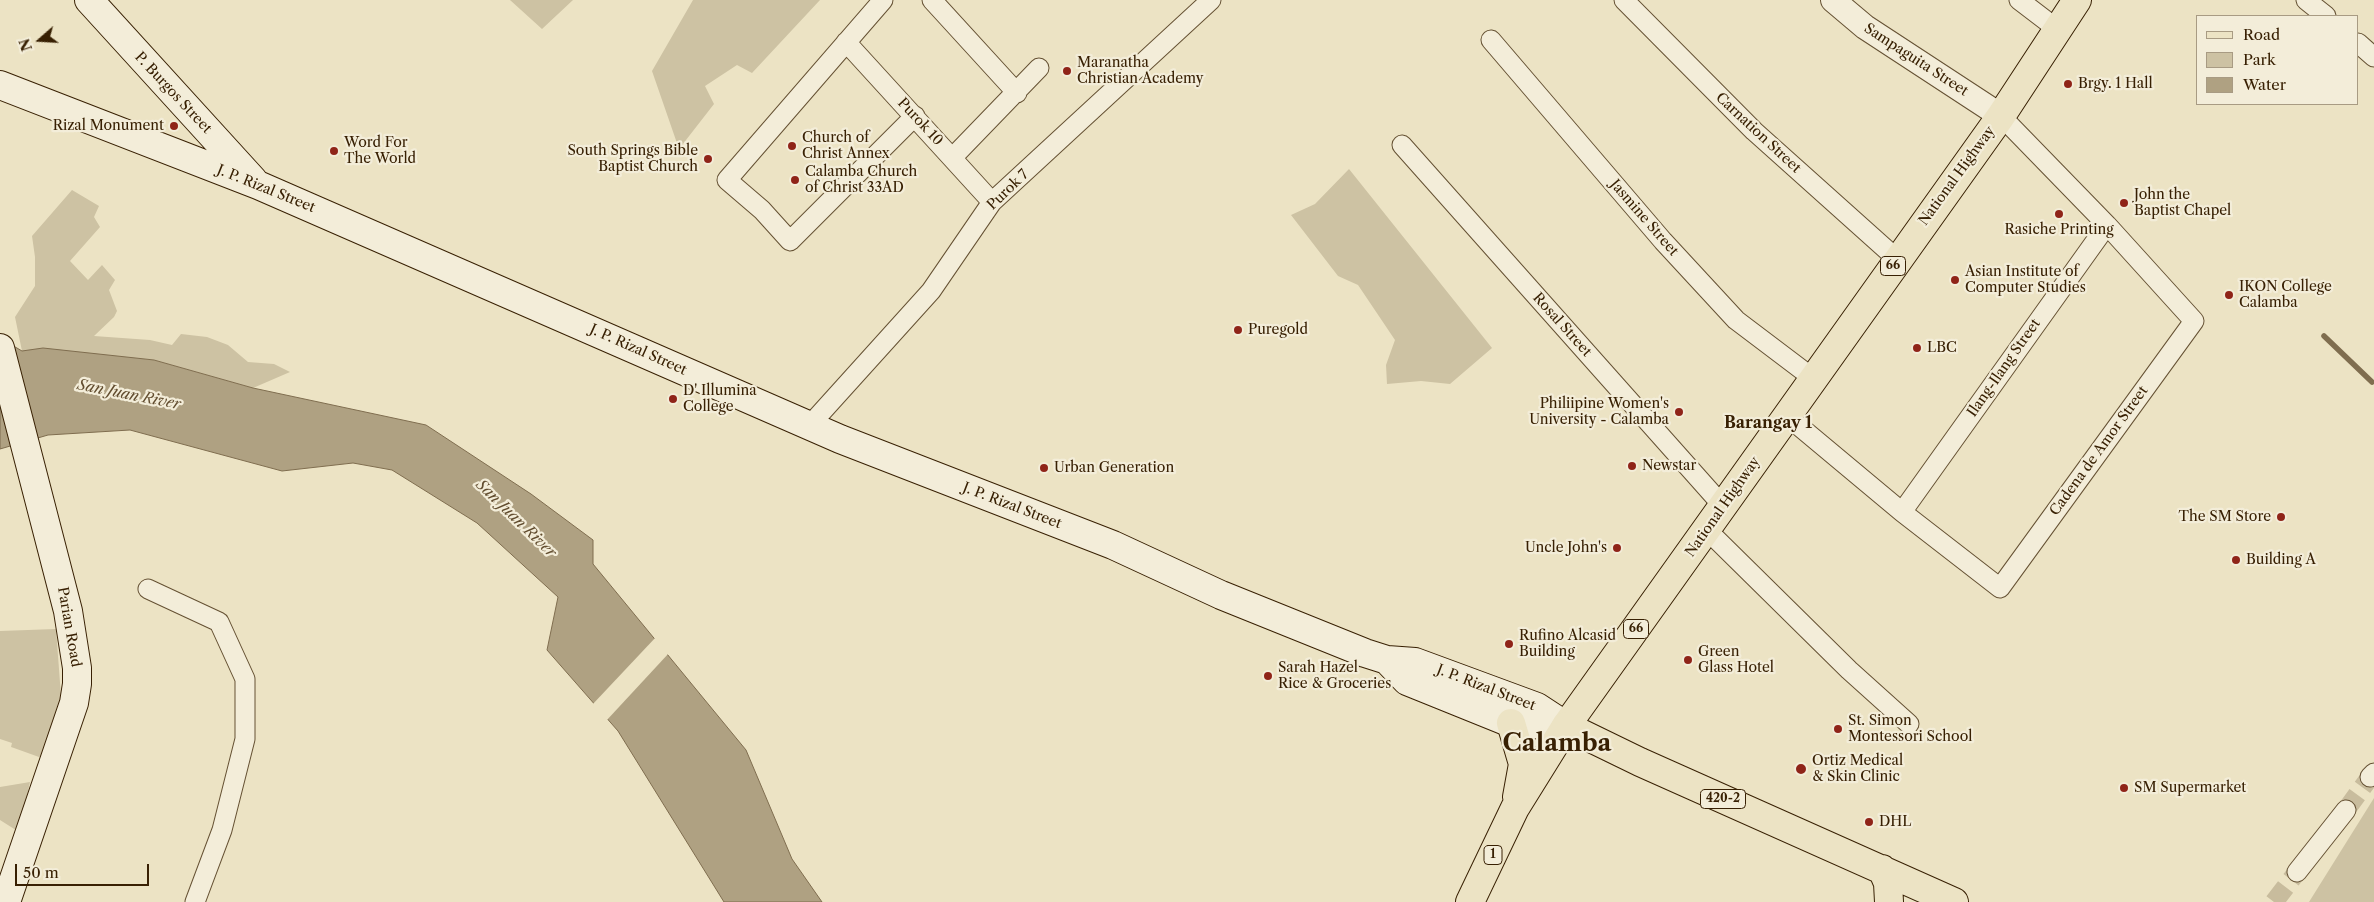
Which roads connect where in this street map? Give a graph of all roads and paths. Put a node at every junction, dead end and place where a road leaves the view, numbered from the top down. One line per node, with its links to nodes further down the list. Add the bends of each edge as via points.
1 (89, 0): 23 (main road, P. Burgos Street)
2 (883, 0): 13 (street)
3 (932, 0): 18 (street)
4 (1211, 0): 24 (street, Purok 7)
5 (1624, 0): 26 (street, Carnation Street, via 1754,132)
6 (1833, 0): 20 (street, Sampaguita Street, via 1865,27)
7 (2019, 0): 11 (street)
8 (2077, 0): 11 (main road, National Highway / 66)
9 (2306, 0): 10 (street)
10 (2325, 15)
11 (2058, 29): 20 (main road, National Highway / 66)
12 (1490, 40): 28 (street, Jasmine Street, via 1663,241 1736,320)
13 (846, 42): 19 (street, Purok 10); 19 (street, via 727,180 762,210 790,241)
14 (2359, 44): 15 (street)
15 (2374, 57)
16 (1038, 68): 18 (street)
17 (0, 85): 23 (main road, J. P. Rizal Street / 420-2)
18 (1017, 93): 22 (street)
19 (914, 116): 22 (street, Purok 10)
20 (2001, 116): 25 (street, Cadena de Amor Street); 26 (main road, National Highway / 66)
21 (1402, 145): 31 (street, Rosal Street)
22 (952, 157): 24 (street, Purok 10)
23 (258, 184): 30 (main road, J. P. Rizal Street / 420-2)
24 (992, 202): 30 (street, Purok 7, via 931,290)
25 (2107, 225): 32 (street, Ilang-Ilang Street); 32 (street, Cadena de Amor Street, via 2194,321 2000,588)
26 (1898, 260): 28 (main road, National Highway / 66)
27 (0, 348): 44 (main road, Parian Road, via 68,611 78,684)
28 (1814, 379): 29 (main road, National Highway / 66)
29 (1787, 416): 31 (main road, National Highway / 66); 32 (street, Cadena de Amor Street)
30 (810, 425): 35 (main road, J. P. Rizal Street / 420-2, via 1113,545 1221,595)
31 (1723, 506): 33 (main road, National Highway / 66)
32 (1902, 512)
33 (1706, 530): 37 (street); 38 (main road, National Highway / 66)
34 (148, 589): 45 (street, via 219,622 245,679 245,740 222,830)
35 (1387, 660): 36 (main road, J. P. Rizal Street / 420-2, via 1407,681); 38 (main road, J. P. Rizal Street / 420-2, via 1415,662 1511,697 1537,707)
36 (1511, 723): 38 (main road, J. P. Rizal Street / 420-2); 39 (main road, via 1523,764)
37 (1909, 724)
38 (1566, 726): 39 (main road, 1); 41 (main road, 420-2)
39 (1515, 808): 46 (main road, 1)
40 (2346, 810): 42 (street)
41 (1882, 869): 43 (main road, 420-2); 47 (main road, via 1888,883)
42 (2297, 872)
43 (1912, 893): 48 (main road, 420-2)
44 (6, 902)
45 (194, 902)
46 (1470, 902)
47 (1889, 902)
48 (1954, 902)

